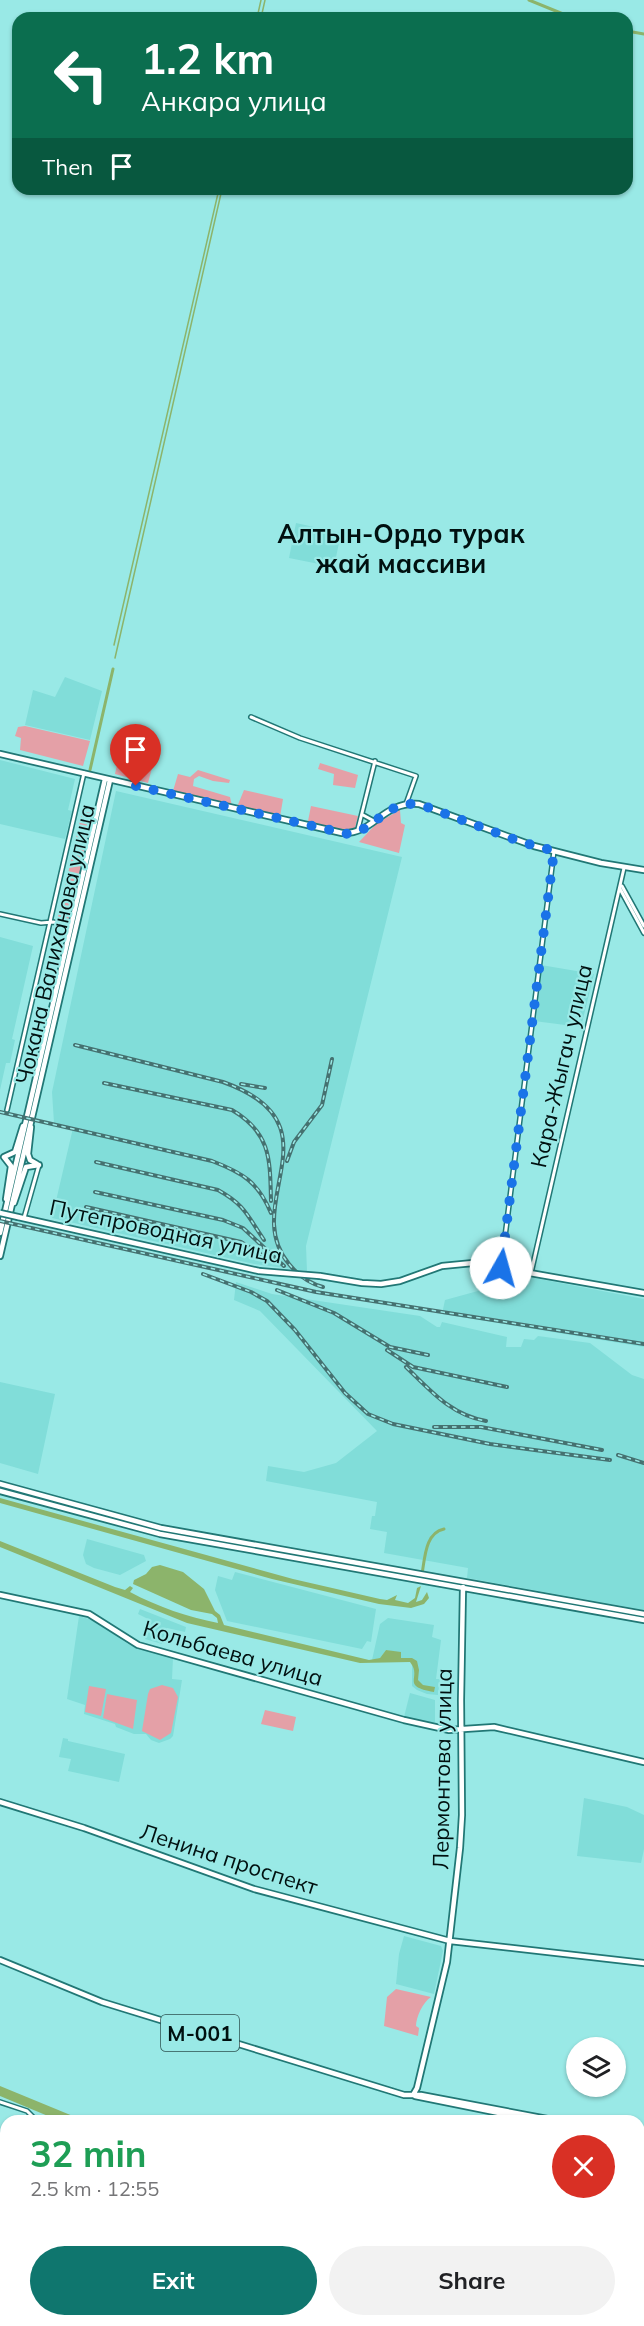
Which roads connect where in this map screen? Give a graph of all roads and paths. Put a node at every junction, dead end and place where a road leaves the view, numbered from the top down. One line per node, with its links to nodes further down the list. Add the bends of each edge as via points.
1 (251, 717): 3 (street, via 300,738)
2 (0, 754): 4 (main road)
3 (375, 761): 6 (street, via 416,776); 7 (street)
4 (84, 774): 5 (main road); 16 (street)
5 (107, 780): 9 (main road, via 319,829); 18 (main road, Чокана Валиханова улица)
6 (406, 804): 8 (main road, via 386,811); 10 (main road, via 425,805)
7 (363, 815): 8 (street); 9 (street)
8 (374, 821): 9 (main road)
9 (357, 832)
10 (554, 851): 11 (main road); 29 (street)
11 (624, 868): 12 (main road); 13 (street, Кара-Жыгач улица)
12 (644, 870)
13 (621, 883): 14 (street, Кара-Жыгач улица); 17 (street)
14 (619, 892): 19 (street); 30 (street, Кара-Жыгач улица)
15 (0, 914): 16 (street)
16 (52, 922): 18 (street); 20 (street)
17 (644, 926)
18 (74, 927): 21 (main road, Чокана Валиханова улица)
19 (644, 933)
20 (7, 1110)
21 (28, 1122): 22 (main road, via 15,1152); 23 (main road, via 32,1135 28,1158); 24 (main road, Чокана Валиханова улица)
22 (2, 1157): 24 (main road, via 11,1166 6,1192)
23 (39, 1165): 24 (main road, via 24,1170 18,1195); 26 (street)
24 (8, 1208): 27 (main road, Чокана Валиханова улица); 28 (main road, Чокана Валиханова улица)
25 (0, 1213): 26 (main road, Путепроводная улица, bridge)
26 (21, 1218): 29 (main road, Путепроводная улица, bridge, via 260,1270 362,1283 396,1282 452,1264)
27 (0, 1233)
28 (0, 1256)
29 (501, 1268): 30 (main road, Путепроводная улица)
30 (531, 1273): 31 (main road, Путепроводная улица)
31 (644, 1293)
32 (0, 1484): 34 (main road)
33 (0, 1491): 35 (main road)
34 (29, 1492): 35 (main road); 36 (main road)
35 (27, 1498): 36 (main road)
36 (76, 1508): 37 (main road); 38 (main road)
37 (155, 1526): 38 (main road); 39 (main road)
38 (153, 1533): 40 (main road)
39 (192, 1533): 40 (main road); 41 (main road)
40 (191, 1540): 42 (main road)
41 (256, 1545): 42 (main road); 43 (main road)
42 (255, 1551): 44 (main road)
43 (339, 1560): 44 (main road); 45 (main road)
44 (338, 1566): 45 (main road)
45 (368, 1568): 46 (main road)
46 (417, 1577): 47 (main road); 48 (main road)
47 (463, 1581): 48 (main road, Лермонтова улица); 50 (main road)
48 (463, 1588): 50 (main road); 54 (main road, Лермонтова улица)
49 (0, 1595): 54 (main road, Кольбаева улица, via 89,1614 138,1645 404,1720)
50 (561, 1602): 51 (main road)
51 (620, 1613): 52 (main road); 53 (main road)
52 (644, 1614)
53 (644, 1620)
54 (462, 1730): 55 (main road, Кольбаева улица, via 494,1727); 57 (main road, Лермонтова улица, via 462,1815)
55 (644, 1762)
56 (0, 1802): 57 (main road, Ленина проспект, via 254,1889)
57 (450, 1941): 59 (main road, Ленина проспект); 60 (main road, Лермонтова улица, via 434,2023)
58 (0, 1960): 60 (main road, М-001, via 102,2002)
59 (644, 1963)
60 (413, 2095): 63 (main road, М-001); 64 (main road, М-001)
61 (0, 2102): 62 (street)
62 (31, 2115)
63 (507, 2115)
64 (525, 2115)

